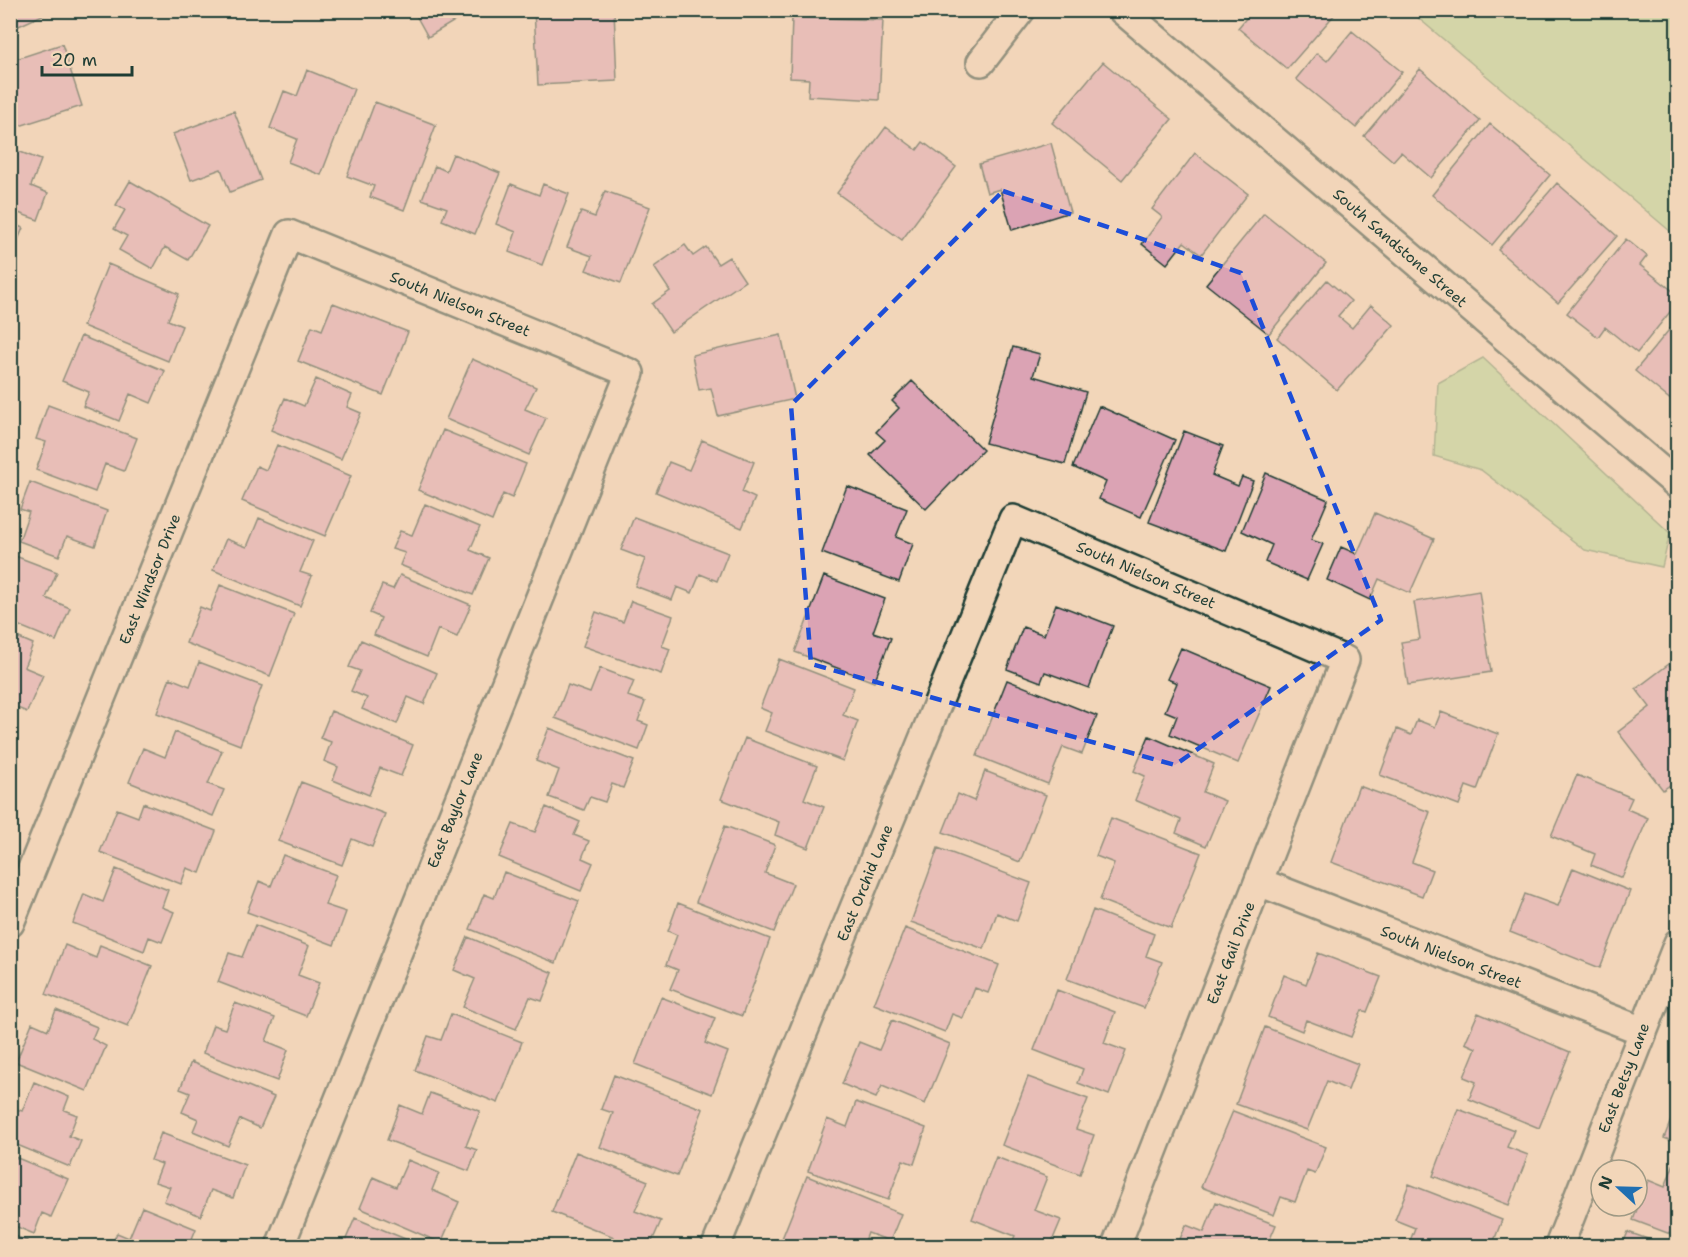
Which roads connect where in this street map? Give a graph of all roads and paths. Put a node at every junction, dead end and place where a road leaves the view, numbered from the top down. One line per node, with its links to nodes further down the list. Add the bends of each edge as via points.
1 (1021, 10): 3 (street)
2 (1122, 10): 6 (street, South Sandstone Street)
3 (981, 62)
4 (289, 234): 5 (street, South Nielson Street); 10 (street, East Windsor Drive)
5 (630, 373): 13 (street, East Baylor Lane)
6 (1677, 485)
7 (1013, 519): 8 (street, South Nielson Street); 14 (street, East Orchid Lane)
8 (1345, 660): 9 (street, East Gail Drive)
9 (1258, 882): 12 (street, South Nielson Street); 15 (street, East Gail Drive)
10 (11, 918)
11 (1677, 943): 12 (street, East Betsy Lane)
12 (1642, 1031): 16 (street, East Betsy Lane)
13 (280, 1246)
14 (716, 1246)
15 (1116, 1246)
16 (1558, 1246)

